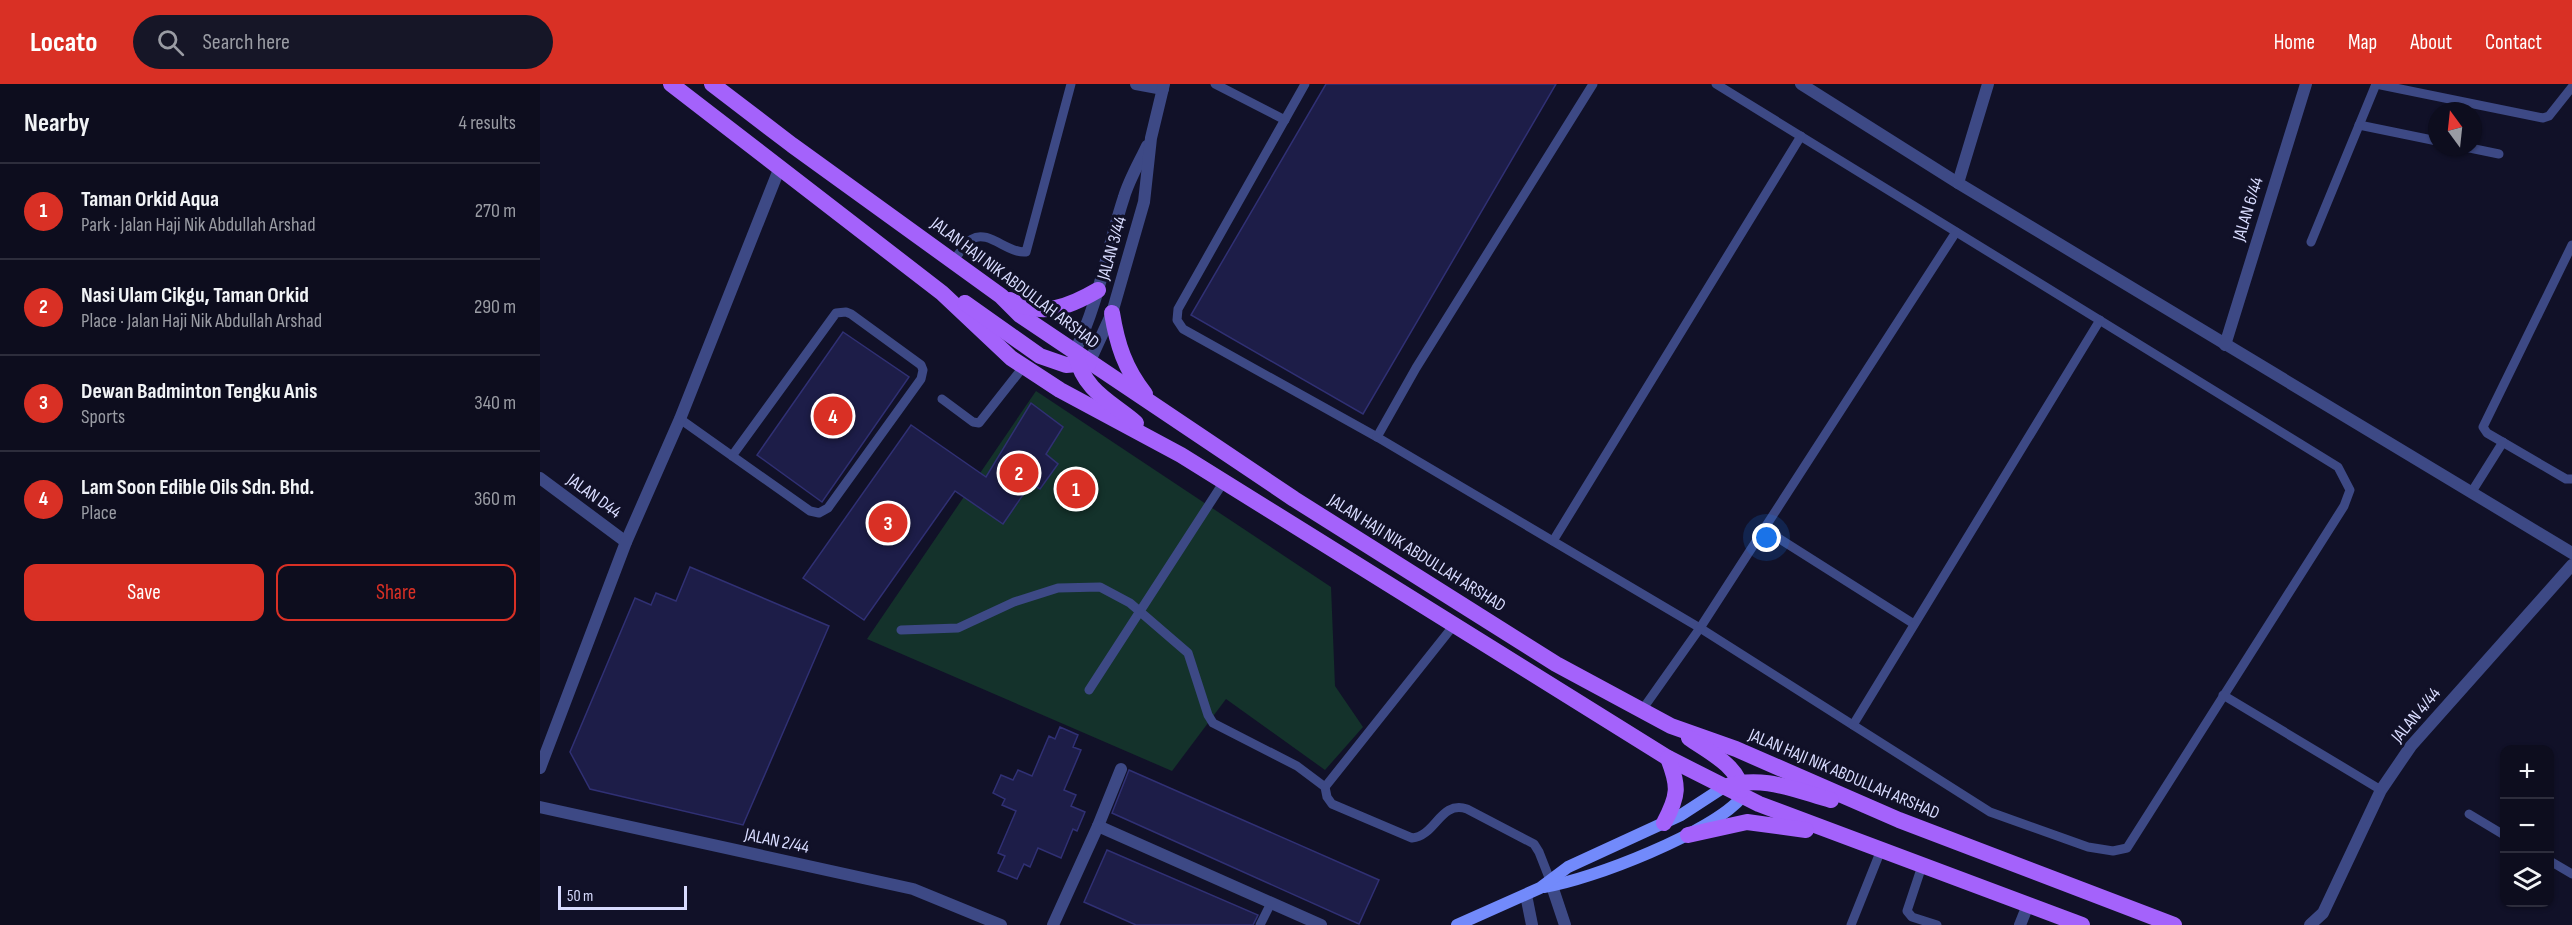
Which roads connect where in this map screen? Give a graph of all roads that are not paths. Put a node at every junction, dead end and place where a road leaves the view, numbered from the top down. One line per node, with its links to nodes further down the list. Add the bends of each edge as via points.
1 (672, 84): 22 (main road)
2 (712, 84): 27 (main road, JALAN HAJI NIK ABDULLAH ARSHAD)
3 (1071, 84): 27 (lane, via 1026,252 981,237 973,239)
4 (1137, 84): 13 (street)
5 (1215, 84): 15 (lane)
6 (1305, 84): 15 (lane)
7 (1593, 84): 39 (lane)
8 (1716, 84): 17 (lane)
9 (1801, 84): 23 (street)
10 (1988, 84): 23 (street)
11 (2306, 84): 33 (street, JALAN 6/44)
12 (2376, 84): 14 (lane, via 2543,118 2550,117); 16 (lane)
13 (1164, 87): 18 (street, JALAN 3/44)
14 (2572, 87)
15 (1285, 120): 39 (lane, via 1178,309 1178,320 1183,328)
16 (2360, 125): 19 (lane); 25 (lane)
17 (1801, 136): 24 (lane); 49 (lane)
18 (1151, 138): 28 (street, JALAN 3/44, via 1124,195); 31 (street, JALAN 3/44, via 1144,202)
19 (2428, 139)
20 (2482, 151): 21 (lane)
21 (2499, 154)
22 (780, 167): 29 (main road); 38 (street)
23 (1958, 183): 33 (street)
24 (1956, 232): 32 (lane); 47 (lane)
25 (2311, 242)
26 (2572, 245): 40 (lane, via 2484,423 2484,430)
27 (953, 261): 30 (main road, JALAN HAJI NIK ABDULLAH ARSHAD)
28 (1098, 290): 30 (main road, via 1073,305 1041,310 1023,307); 34 (street, JALAN 3/44, via 1084,333)
29 (942, 292): 34 (main road, via 1040,356 1066,365); 35 (main road)
30 (1001, 296): 34 (main road, JALAN HAJI NIK ABDULLAH ARSHAD)
31 (1112, 313): 34 (street, JALAN 3/44); 37 (main road, via 1122,358)
32 (2100, 320): 53 (lane); 58 (lane, via 2338,467 2350,490 2344,506)
33 (2225, 345): 46 (street)
34 (1081, 360): 37 (main road, JALAN HAJI NIK ABDULLAH ARSHAD); 41 (main road, via 1084,379 1098,394)
35 (1024, 366): 36 (lane, via 979,423); 41 (main road)
36 (942, 399)
37 (1153, 406): 59 (main road, JALAN HAJI NIK ABDULLAH ARSHAD, via 1294,500 1556,664)
38 (680, 419): 42 (lane); 48 (street)
39 (1377, 437): 49 (lane)
40 (2503, 442): 44 (lane); 46 (lane)
41 (1167, 448): 45 (main road)
42 (732, 456): 42 (lane, via 810,511 824,511 921,379 921,365 851,314 836,313)
43 (540, 478): 48 (street, JALAN D44)
44 (2572, 479)
45 (1223, 483): 52 (lane); 54 (main road)
46 (2471, 493): 50 (street)
47 (1764, 529): 53 (lane); 55 (lane)
48 (626, 542): 63 (street)
49 (1553, 542): 55 (lane)
50 (2572, 553)
51 (2572, 566): 68 (street, JALAN 4/44, via 2411,746)
52 (1139, 610): 56 (lane, via 1100,587 1060,587 1014,602 958,628); 57 (lane); 65 (lane, via 1190,656 1213,723 1297,766)
53 (1914, 624): 60 (lane)
54 (1454, 625): 62 (main road); 65 (lane)
55 (1700, 628): 59 (lane); 60 (lane)
56 (901, 630)
57 (1089, 690)
58 (2223, 695): 60 (lane, via 2127,848 2113,851 2088,848 1990,812); 68 (lane)
59 (1642, 710): 61 (main road, JALAN HAJI NIK ABDULLAH ARSHAD)
60 (1853, 725)
61 (1671, 726): 67 (main road, via 1720,760); 71 (main road, JALAN HAJI NIK ABDULLAH ARSHAD, via 1736,749)
62 (1668, 758): 66 (main road); 72 (main road, via 1677,791)
63 (540, 768)
64 (1121, 769): 73 (street)
65 (1325, 787): 81 (lane, via 1329,801 1336,806 1412,838 1424,834 1449,809 1467,809 1534,844)
66 (1724, 787): 67 (main road); 72 (main road)
67 (1741, 789): 71 (main road, via 1772,783); 75 (main road, via 1734,807); 76 (main road)
68 (2381, 790): 85 (street, JALAN 4/44)
69 (540, 807): 86 (street, JALAN 2/44, via 913,889)
70 (2469, 814): 74 (lane)
71 (1899, 820): 97 (main road, JALAN HAJI NIK ABDULLAH ARSHAD)
72 (1665, 823): 81 (main road, via 1590,856)
73 (1098, 826): 83 (street); 87 (street)
74 (2500, 832)
75 (1688, 835): 76 (main road, via 1748,822); 81 (main road, via 1598,873)
76 (1845, 837): 77 (main road)
77 (1881, 850): 79 (main road); 93 (lane)
78 (2554, 863): 80 (lane)
79 (1922, 866): 84 (main road); 94 (lane, via 1907,911 1912,917)
80 (2572, 874)
81 (1548, 884): 82 (main road); 92 (street)
82 (1526, 895): 90 (main road); 91 (street)
83 (1271, 903): 88 (lane); 89 (street)
84 (2028, 905): 95 (street); 96 (main road)
85 (2323, 919): 98 (street)
86 (1000, 925)
87 (1053, 925)
88 (1260, 925)
89 (1321, 925)
90 (1457, 925)
91 (1532, 925)
92 (1565, 925)
93 (1851, 925)
94 (1937, 925)
95 (2020, 925)
96 (2082, 925)
97 (2174, 925)
98 (2310, 925)

